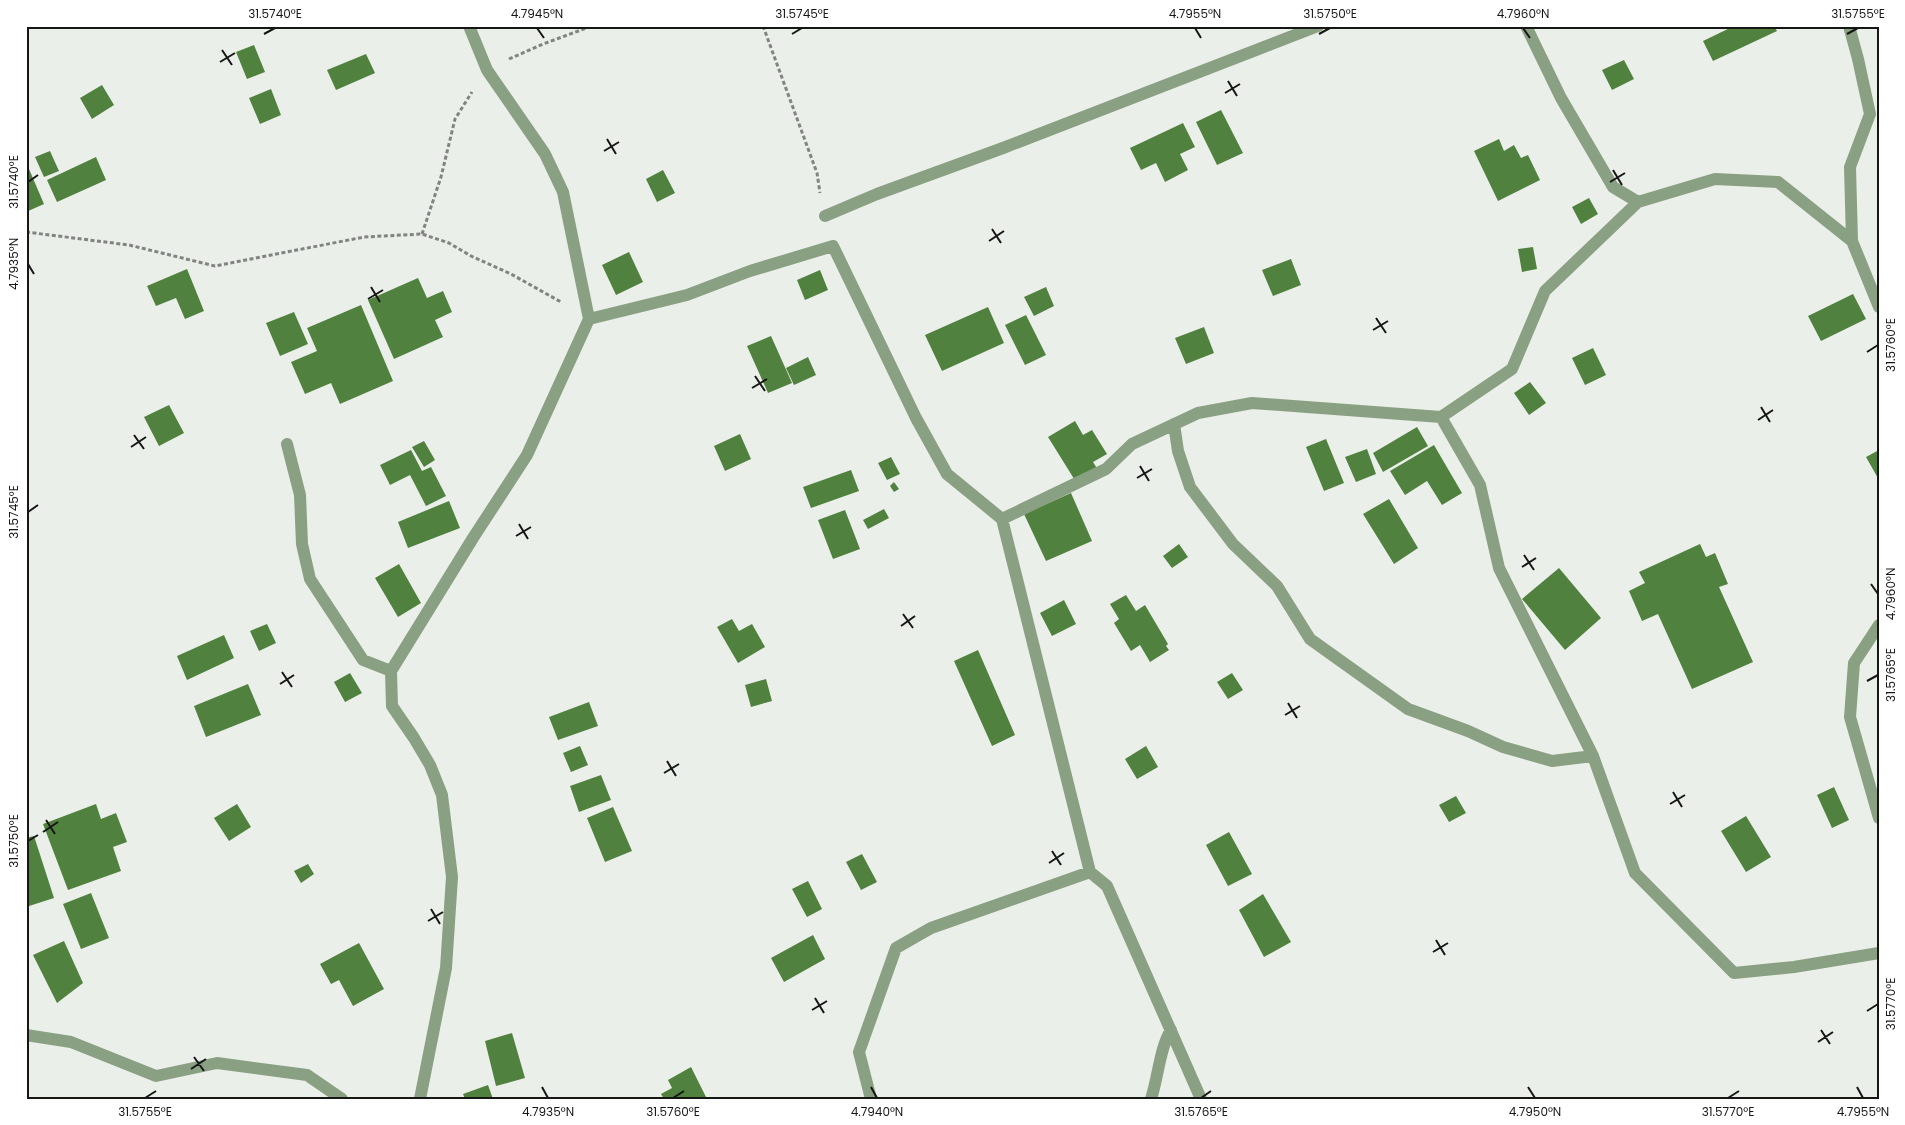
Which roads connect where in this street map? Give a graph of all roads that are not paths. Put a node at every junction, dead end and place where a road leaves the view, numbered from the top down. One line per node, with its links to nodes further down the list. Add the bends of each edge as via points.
1 (469, 26): 9 (street, via 487,70 545,154 563,192)
2 (1318, 26): 6 (street)
3 (1526, 26): 5 (street, via 1561,98 1613,187)
4 (1849, 26): 7 (street, via 1870,114 1850,167)
5 (1638, 202): 7 (street, via 1715,179 1778,182); 10 (street, via 1545,292 1512,369)
6 (825, 216)
7 (1852, 241): 8 (street)
8 (1879, 307)
9 (589, 319): 13 (street, via 687,296 750,271 833,246 916,418 947,474); 15 (street, via 527,455)
10 (1440, 417): 11 (street, via 1252,403 1198,413); 16 (street, via 1480,485 1499,568)
11 (1174, 424): 13 (street, via 1132,444 1106,469); 16 (street, via 1190,488 1233,544 1277,586 1310,639 1408,709 1468,730 1503,747 1552,761)
12 (288, 444): 15 (street, via 300,495 302,544 310,579 363,660)
13 (1002, 519): 18 (street)
14 (1879, 625): 17 (street, via 1854,663 1850,717)
15 (391, 671): 23 (street, via 392,706 430,765 442,795 452,877 446,968)
16 (1593, 756): 19 (street, via 1635,873 1734,974)
17 (1879, 818)
18 (1090, 872): 20 (street, via 1107,886); 24 (street, via 931,928 896,948 859,1052)
19 (1879, 954)
20 (1171, 1030): 25 (street, via 1166,1038); 26 (street)
21 (26, 1035): 22 (street, via 71,1042 156,1076 217,1063 307,1076)
22 (342, 1099)
23 (420, 1099)
24 (871, 1099)
25 (1151, 1099)
26 (1201, 1099)

